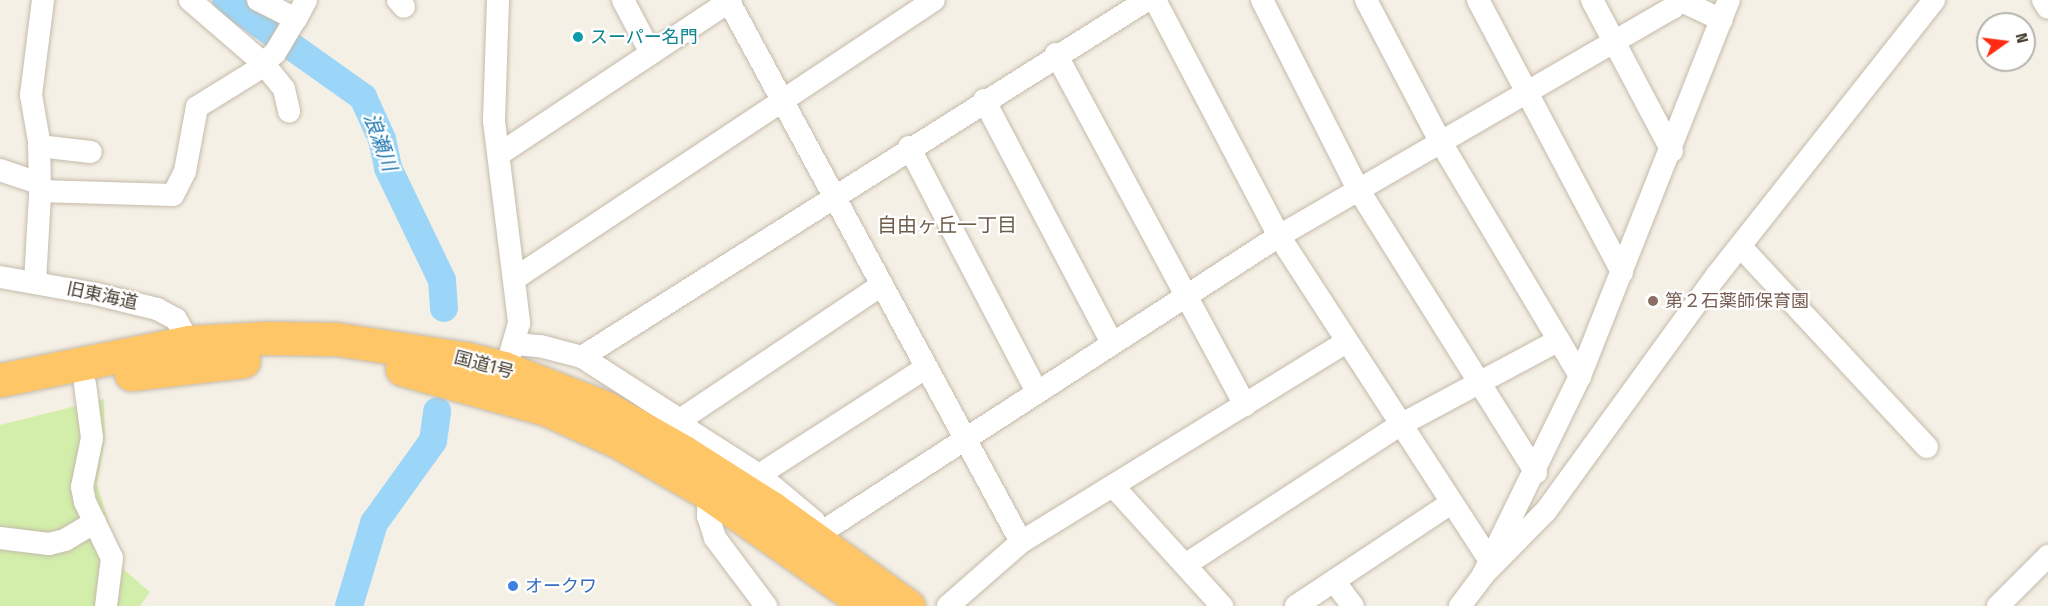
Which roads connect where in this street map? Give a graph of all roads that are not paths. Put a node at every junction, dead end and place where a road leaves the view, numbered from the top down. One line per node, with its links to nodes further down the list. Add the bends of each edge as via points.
1 (43, 0): 29 (street, via 31,95)
2 (190, 0): 23 (street)
3 (258, 0): 19 (street)
4 (498, 0): 33 (street, via 495,121)
5 (624, 0): 21 (street)
6 (934, 0): 26 (street)
7 (1147, 0): 22 (street)
8 (1155, 0): 38 (street)
9 (1262, 0): 36 (street)
10 (1366, 0): 28 (street)
11 (1478, 0): 24 (street)
12 (1592, 0): 20 (street)
13 (1679, 0): 18 (street); 20 (street, via 1673,8)
14 (1934, 0): 39 (street)
15 (2043, 0): 17 (street)
16 (729, 1): 21 (street); 26 (street)
17 (2048, 8)
18 (1725, 10): 31 (street)
19 (298, 14): 23 (street)
20 (1614, 41): 24 (street); 31 (street)
21 (651, 53): 33 (street)
22 (1056, 54): 25 (street); 45 (street)
23 (268, 60): 27 (street, via 284,89); 35 (street, via 197,107 185,171 173,195)
24 (1526, 92): 28 (street); 40 (street)
25 (984, 100): 30 (street); 49 (street)
26 (782, 101): 37 (street); 42 (street)
27 (289, 111)
28 (1440, 141): 36 (street); 46 (street)
29 (39, 146): 32 (street); 35 (street)
30 (909, 147): 37 (street); 57 (street)
31 (1672, 151): 40 (street)
32 (91, 152)
33 (501, 153): 42 (street)
34 (0, 170): 35 (street)
35 (39, 187): 43 (street)
36 (1358, 189): 38 (street); 55 (street)
37 (832, 197): 44 (street); 50 (street)
38 (1279, 236): 45 (street); 48 (street)
39 (1741, 247): 63 (street); 75 (street, via 1546,512)
40 (1622, 272): 53 (street)
41 (0, 277): 43 (street, 旧東海道)
42 (514, 279): 51 (street, via 519,323)
43 (35, 282): 47 (street, 旧東海道, via 157,309 176,319)
44 (880, 286): 52 (street); 61 (street)
45 (1188, 294): 49 (street); 59 (street)
46 (1559, 340): 53 (street); 55 (street)
47 (189, 342): 51 (highway, 国道1号, via 336,339); 54 (highway, 国道1号)
48 (1346, 342): 59 (street); 60 (street)
49 (1112, 343): 57 (street)
50 (582, 357): 51 (street, via 540,346); 61 (street)
51 (504, 368): 56 (highway, 国道1号, via 422,373 333,360 210,363); 66 (highway, 国道1号, via 606,408)
52 (924, 369): 62 (street); 65 (street)
53 (1581, 376): 64 (street)
54 (0, 380)
55 (1479, 383): 60 (street); 64 (street)
56 (85, 384): 58 (highway, 国道1号); 69 (street, via 92,438 82,487)
57 (1037, 392): 62 (street)
58 (0, 403)
59 (1245, 405): 67 (street)
60 (1400, 425): 68 (street); 74 (street)
61 (687, 427): 65 (street); 66 (street, via 703,444)
62 (963, 440): 70 (street); 72 (street)
63 (1927, 447)
64 (1536, 473): 75 (street)
65 (759, 475): 70 (street)
66 (707, 480): 78 (highway, 国道1号); 79 (street, via 715,538)
67 (1114, 487): 72 (street); 74 (street)
68 (1451, 503): 75 (street); 76 (street)
69 (95, 522): 71 (street, via 65,540 49,544); 80 (street, via 112,558)
70 (825, 530): 78 (street)
71 (0, 538)
72 (1021, 542): 81 (street)
73 (2048, 556): 85 (street)
74 (1185, 565): 82 (street)
75 (1486, 568): 77 (street)
76 (1334, 580): 83 (street); 84 (street)
77 (1467, 602)
78 (892, 603)
79 (761, 604)
80 (106, 606)
81 (948, 606)
82 (1222, 606)
83 (1296, 606)
84 (1353, 606)
85 (1998, 606)

